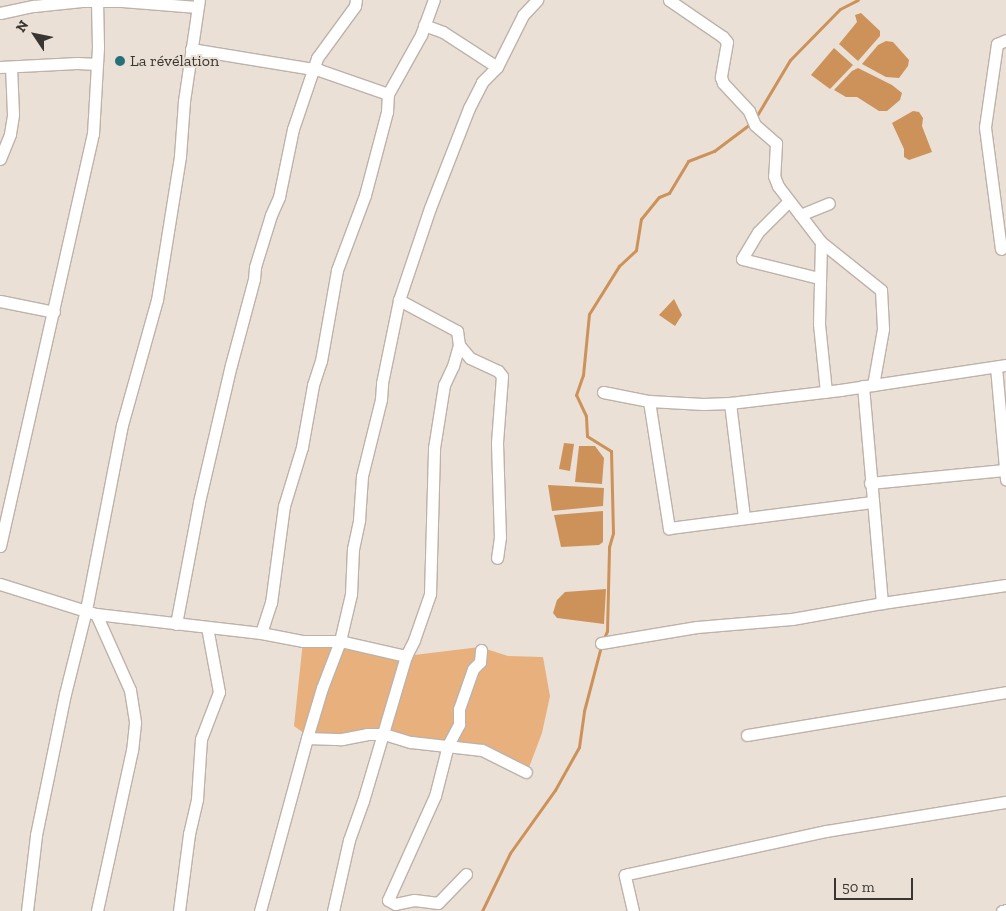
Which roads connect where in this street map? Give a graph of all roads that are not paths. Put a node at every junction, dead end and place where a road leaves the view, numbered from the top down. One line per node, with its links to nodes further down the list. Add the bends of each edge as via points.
1 (2, 0): 8 (street)
2 (356, 0): 15 (street)
3 (434, 0): 9 (street)
4 (537, 0): 14 (street, via 523,15)
5 (669, 0): 18 (street, via 727,42 721,77 723,83 749,112 752,121 776,143 774,176)
6 (97, 2): 7 (street); 8 (street, via 34,6); 12 (street)
7 (198, 4): 11 (street)
8 (2, 12)
9 (424, 25): 14 (street, via 443,32); 16 (street)
10 (1006, 40): 22 (street, via 998,44 985,127)
11 (191, 49): 15 (street); 43 (street, via 180,156 157,300 122,426)
12 (97, 64): 13 (street); 26 (street, via 93,134)
13 (6, 67): 17 (street, via 12,114 10,134)
14 (497, 67): 24 (street, via 482,82 456,136)
15 (312, 70): 16 (street); 44 (street, via 293,129 279,197 255,267 199,502)
16 (388, 94): 46 (street, via 387,112 365,195 337,270 302,447 284,506 271,603)
17 (0, 159)
18 (789, 200): 20 (street); 23 (street, via 758,232 742,259)
19 (829, 203): 20 (street)
20 (800, 215): 21 (street)
21 (821, 242): 23 (street); 29 (street, via 881,290 883,329)
22 (1001, 249)
23 (819, 278): 31 (street, via 819,324)
24 (399, 300): 27 (street, via 457,331); 47 (street, via 381,399 362,476 353,544 352,594)
25 (0, 301): 26 (street)
26 (54, 312): 38 (street)
27 (459, 345): 39 (street, via 470,358 502,376 497,443 500,537); 50 (street, via 444,385 434,448 430,594)
28 (1001, 366): 29 (street); 34 (street)
29 (868, 386): 31 (street); 35 (street)
30 (603, 392): 32 (street)
31 (826, 392): 33 (street)
32 (649, 401): 33 (street); 37 (street, via 667,527)
33 (730, 402): 37 (street)
34 (1006, 473): 35 (street)
35 (870, 484): 36 (street)
36 (872, 502): 37 (street); 42 (street)
37 (744, 517)
38 (0, 546)
39 (497, 558)
40 (0, 584): 43 (street)
41 (1006, 585): 42 (street)
42 (882, 603): 48 (street, via 800,617 697,627)
43 (91, 612): 44 (street); 60 (street, via 66,694 36,835); 61 (street, via 130,690 135,723)
44 (176, 624): 45 (street)
45 (207, 627): 46 (street); 62 (street, via 219,692 201,739 197,799)
46 (261, 633): 47 (street, via 303,641)
47 (340, 640): 50 (street); 54 (street)
48 (601, 644)
49 (481, 650): 55 (street, via 480,662 473,669 459,709 459,724)
50 (406, 656): 52 (street)
51 (1006, 692): 53 (street)
52 (384, 734): 54 (street, via 342,739); 55 (street, via 411,742); 64 (street, via 350,840)
53 (747, 735)
54 (307, 738): 63 (street)
55 (448, 745): 56 (street, via 482,750); 58 (street, via 435,796 388,900 395,904 414,900 438,903)
56 (526, 772)
57 (1006, 802): 65 (street, via 826,831 628,874 625,875)
58 (466, 874)
59 (1006, 910): 66 (street)
60 (27, 911)
61 (97, 911)
62 (179, 911)
63 (260, 911)
64 (333, 911)
65 (633, 911)
66 (1002, 911)

